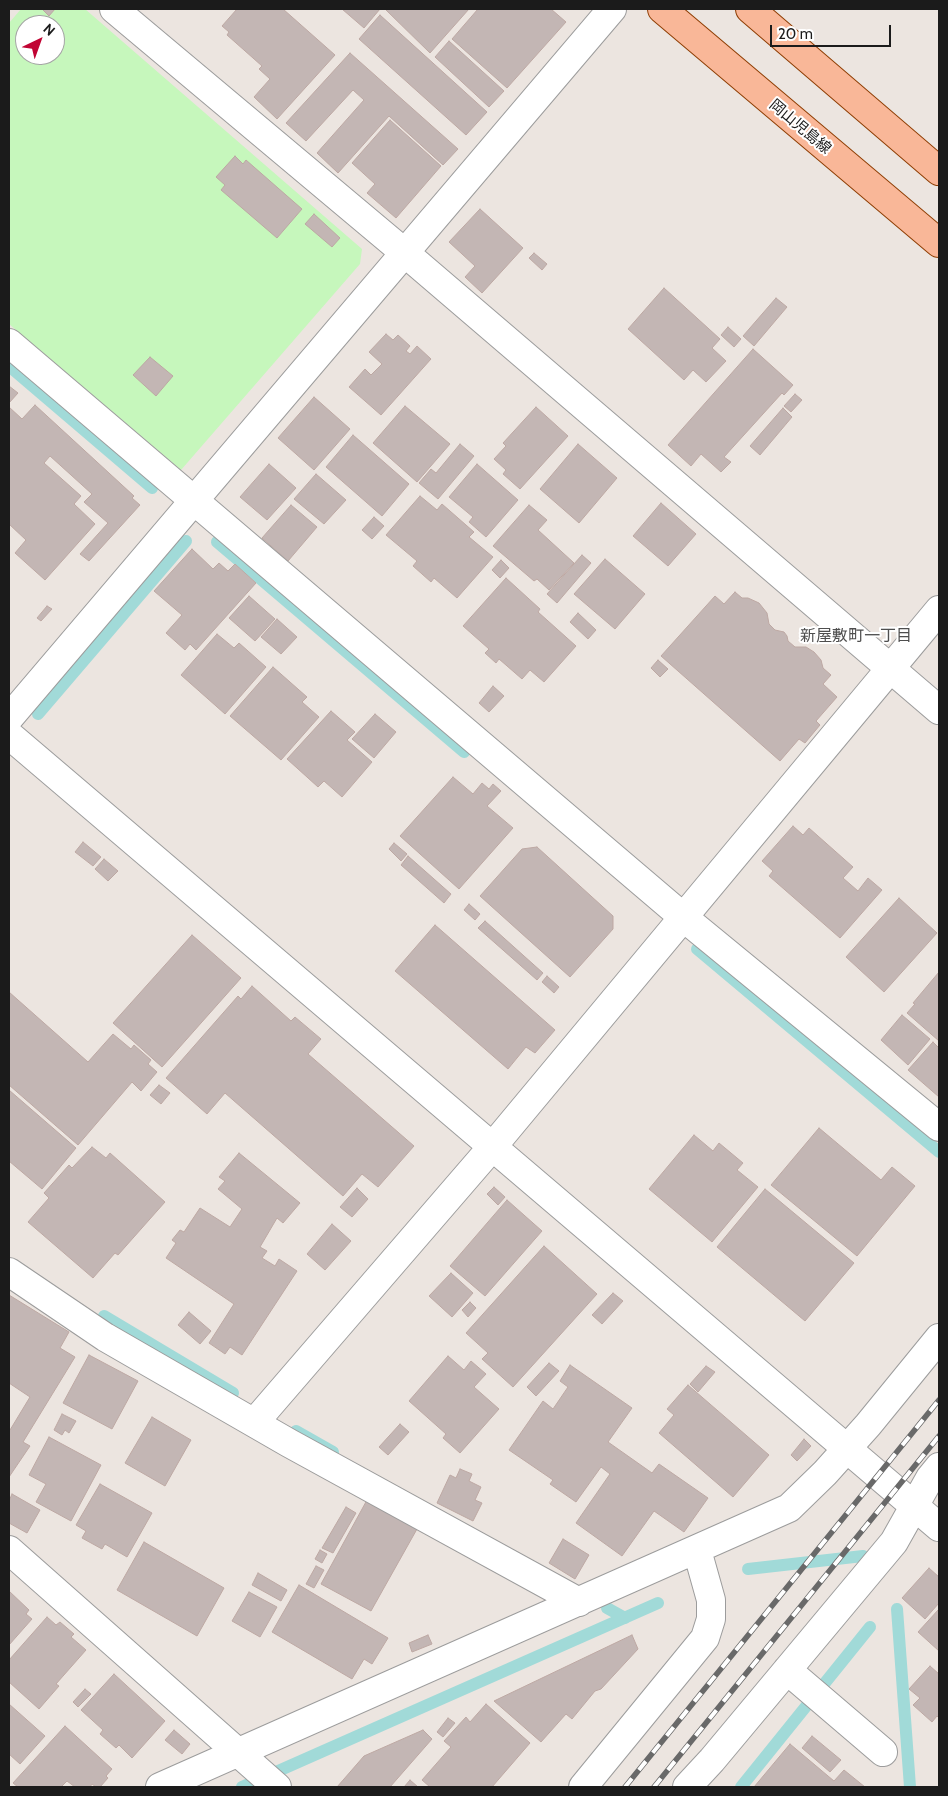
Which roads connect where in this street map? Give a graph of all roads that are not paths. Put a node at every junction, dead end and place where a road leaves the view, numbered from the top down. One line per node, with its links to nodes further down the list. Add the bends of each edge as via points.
1 (114, 9): 7 (street)
2 (612, 9): 7 (street)
3 (662, 9): 6 (main road, 岡山児島線)
4 (750, 9): 5 (main road)
5 (939, 170)
6 (939, 244)
7 (405, 253): 9 (street); 11 (street)
8 (9, 343): 9 (street)
9 (194, 501): 13 (street); 15 (street)
10 (939, 610): 11 (street)
11 (890, 669): 12 (street); 15 (street)
12 (939, 710)
13 (9, 718)
14 (9, 735): 17 (street)
15 (683, 917): 16 (street); 17 (street)
16 (939, 1126)
17 (493, 1146): 20 (street); 21 (street)
18 (9, 1272): 20 (street, via 105,1337)
19 (939, 1338): 21 (street)
20 (254, 1423): 27 (street)
21 (847, 1448): 23 (street); 26 (street, via 789,1508)
22 (939, 1467): 23 (street)
23 (914, 1505): 24 (street); 28 (street, via 894,1542)
24 (939, 1527)
25 (9, 1550): 30 (street)
26 (697, 1550): 27 (street); 33 (street, via 711,1600 711,1619 705,1638)
27 (579, 1602): 30 (street)
28 (787, 1670): 29 (street); 34 (street)
29 (883, 1752)
30 (246, 1760): 31 (street); 32 (street)
31 (160, 1787)
32 (277, 1787)
33 (583, 1787)
34 (687, 1787)

